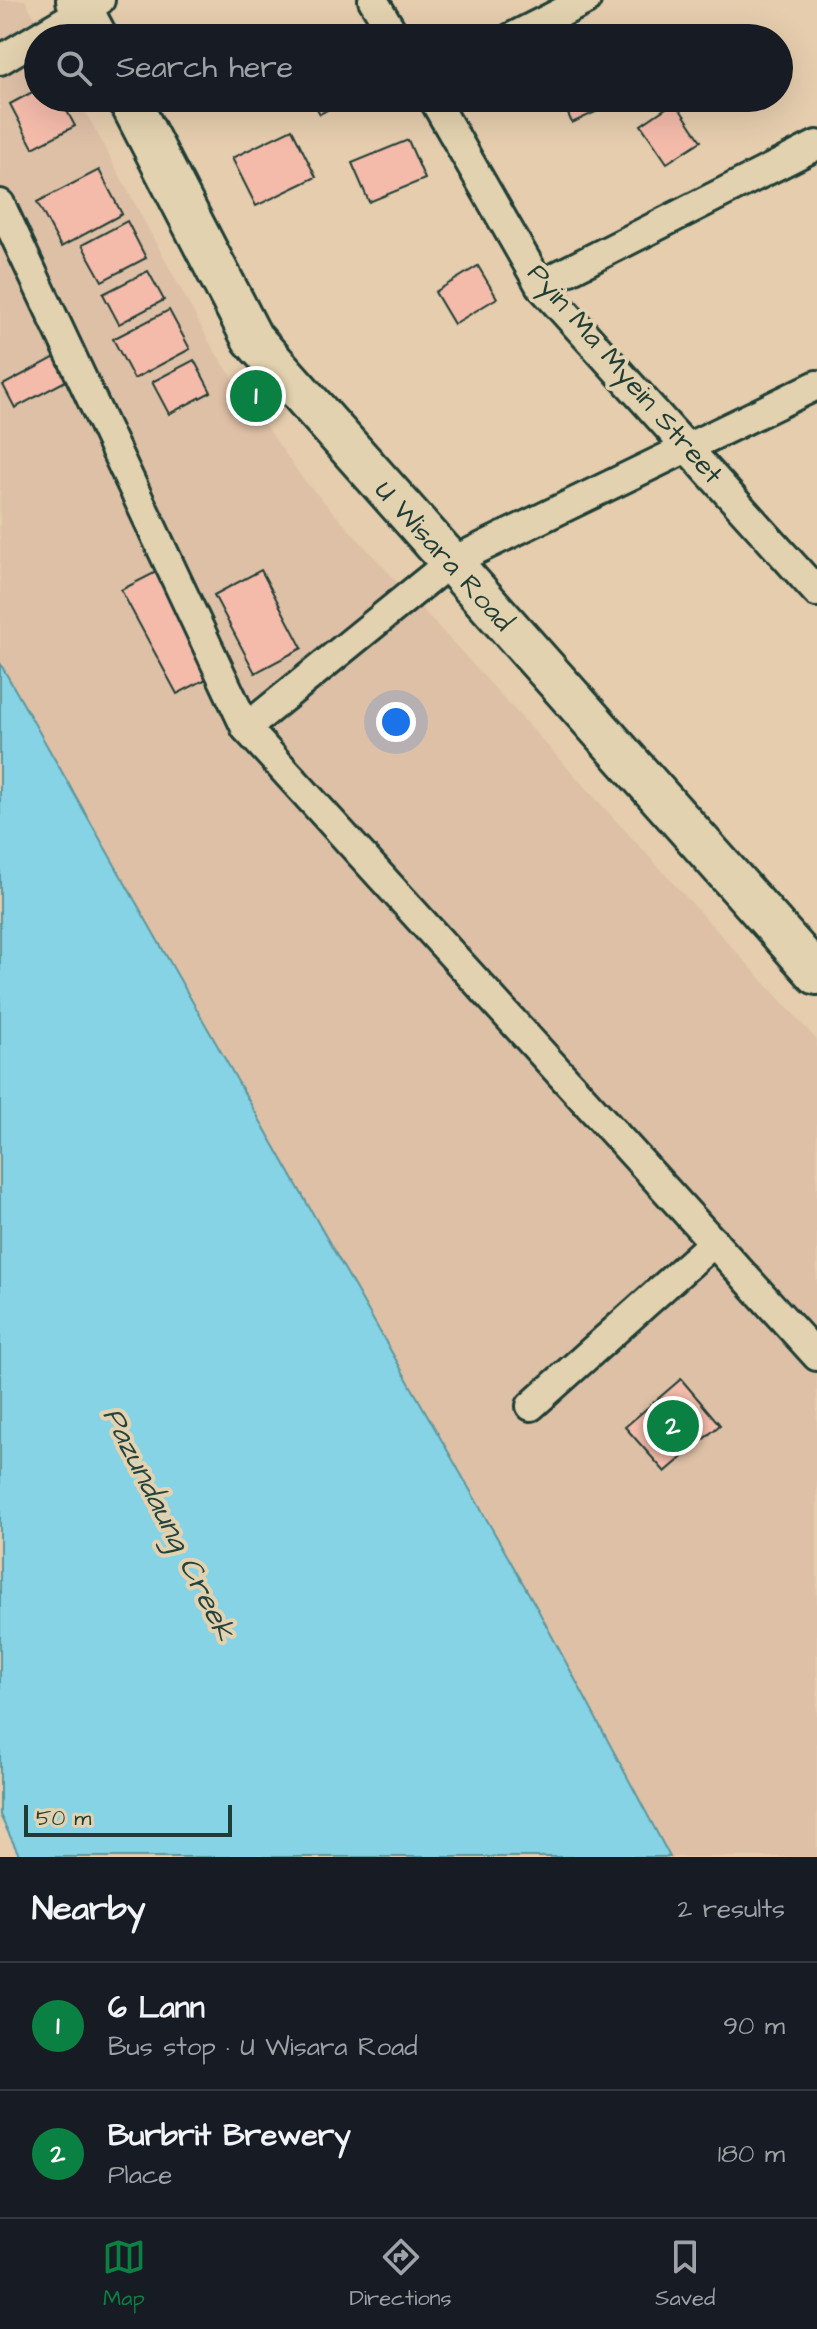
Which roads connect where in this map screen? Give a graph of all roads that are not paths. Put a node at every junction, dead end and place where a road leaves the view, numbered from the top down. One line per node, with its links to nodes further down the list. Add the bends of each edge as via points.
1 (373, 0): 5 (street)
2 (586, 0): 6 (street)
3 (89, 12): 4 (street)
4 (67, 24)
5 (388, 24)
6 (539, 24)
7 (24, 47): 8 (street)
8 (0, 60)
9 (135, 112): 16 (main road, U Wisara Road, via 252,338)
10 (441, 112): 13 (street, Pyin Ma Myein Street)
11 (817, 145): 13 (street)
12 (0, 204): 18 (street)
13 (540, 285): 15 (street, Pyin Ma Myein Street)
14 (817, 385): 15 (street)
15 (687, 449): 16 (street); 17 (street, Pyin Ma Myein Street)
16 (449, 563): 18 (street); 19 (main road, U Wisara Road)
17 (817, 592)
18 (246, 728): 20 (street)
19 (817, 974)
20 (714, 1242): 21 (street); 22 (street)
21 (817, 1356)
22 (531, 1406)

